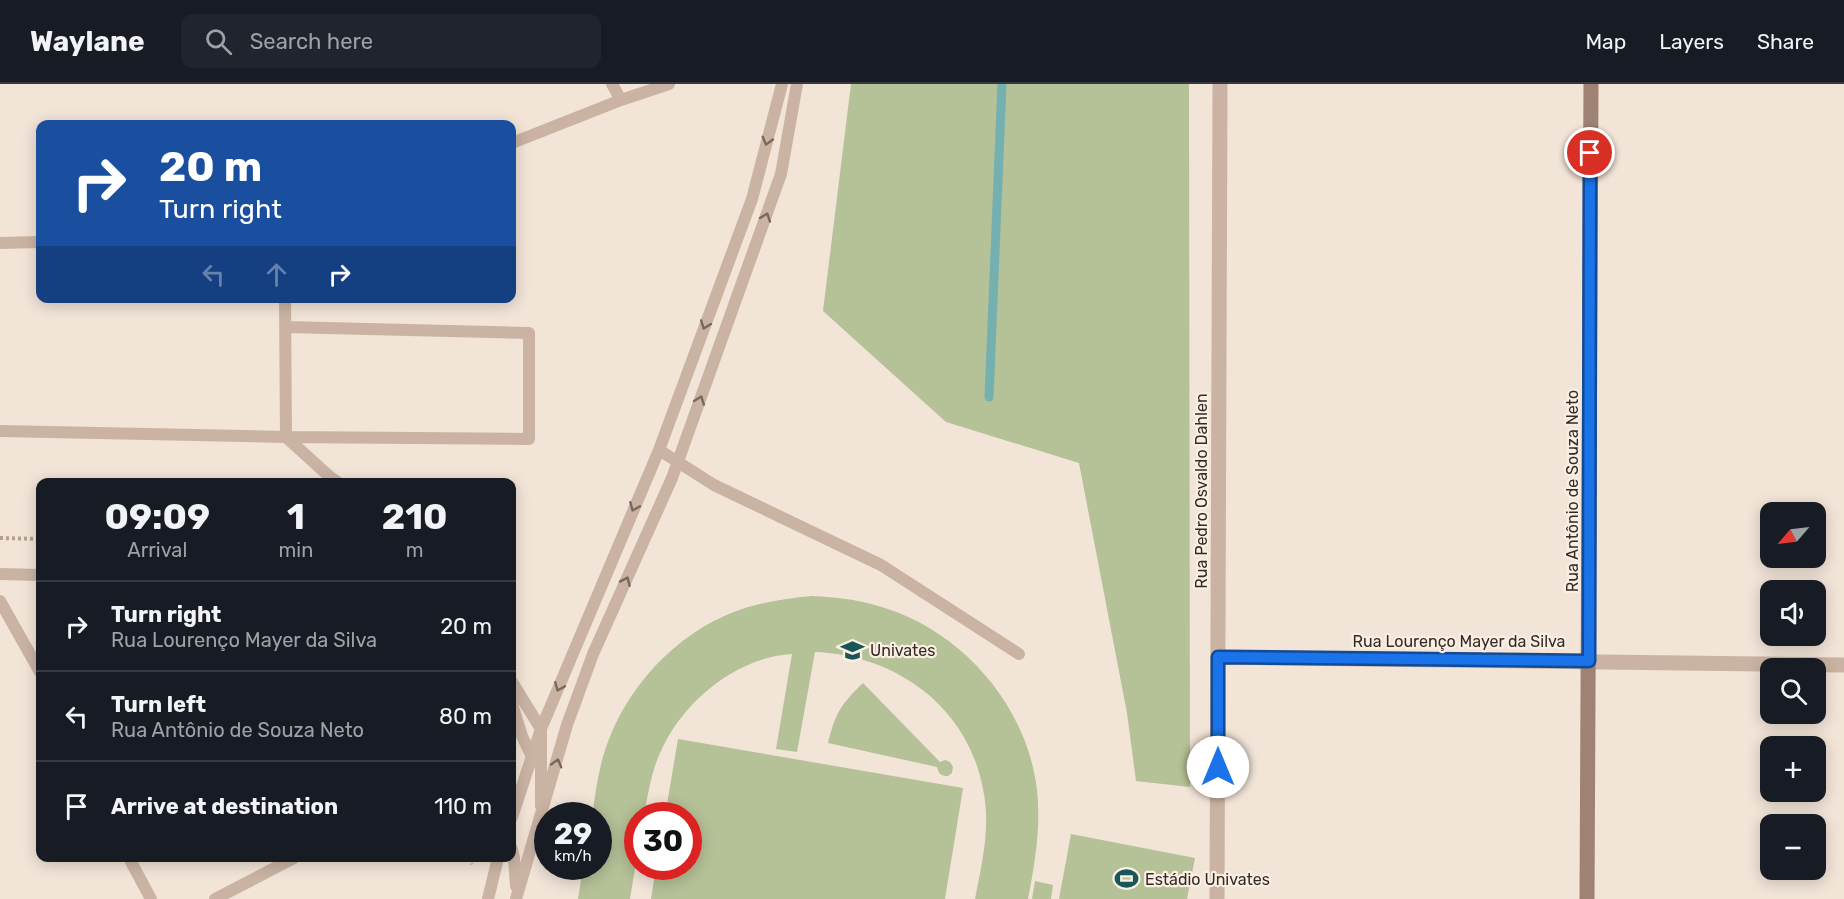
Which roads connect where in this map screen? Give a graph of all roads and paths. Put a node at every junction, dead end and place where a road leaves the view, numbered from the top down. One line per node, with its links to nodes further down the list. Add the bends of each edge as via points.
1 (612, 84): 7 (lane)
2 (669, 84): 7 (lane)
3 (782, 84): 15 (lane, one-way to 15, via 752,199)
4 (797, 84): 16 (lane, one-way to 4, via 782,174)
5 (1220, 84): 24 (street, Rua Pedro Osvaldo Dahlen)
6 (1591, 84): 25 (street, Rua Antônio de Souza Neto)
7 (621, 100): 8 (lane)
8 (516, 141)
9 (36, 242): 10 (lane)
10 (0, 243)
11 (285, 303): 12 (lane)
12 (286, 327): 14 (lane); 14 (lane, via 529,333 529,439)
13 (0, 431): 14 (lane)
14 (286, 437): 17 (lane)
15 (658, 450): 16 (lane); 30 (lane, one-way to 30)
16 (677, 463): 23 (lane, via 714,485 881,565); 33 (lane, one-way to 16, via 567,725 593,654)
17 (332, 478)
18 (0, 538): 19 (path)
19 (36, 539)
20 (0, 574): 21 (lane)
21 (36, 575)
22 (0, 601): 26 (lane)
23 (1019, 654)
24 (1218, 657): 25 (street, Rua Lourenço Mayer da Silva); 44 (street, Rua Pedro Osvaldo Dahlen)
25 (1589, 661): 27 (street, Rua Lourenço Mayer da Silva); 45 (street, Rua Antônio de Souza Neto)
26 (36, 665)
27 (1844, 665)
28 (516, 688): 30 (lane)
29 (516, 717): 31 (lane)
30 (541, 729): 31 (lane); 32 (lane)
31 (531, 757): 34 (lane)
32 (541, 802)
33 (546, 802)
34 (516, 804)
35 (534, 841): 40 (lane)
36 (131, 862): 41 (lane)
37 (286, 862): 42 (lane)
38 (496, 862): 43 (lane)
39 (514, 862): 40 (lane)
40 (516, 897)
41 (151, 899)
42 (215, 899)
43 (488, 899)
44 (1217, 899)
45 (1587, 899)

